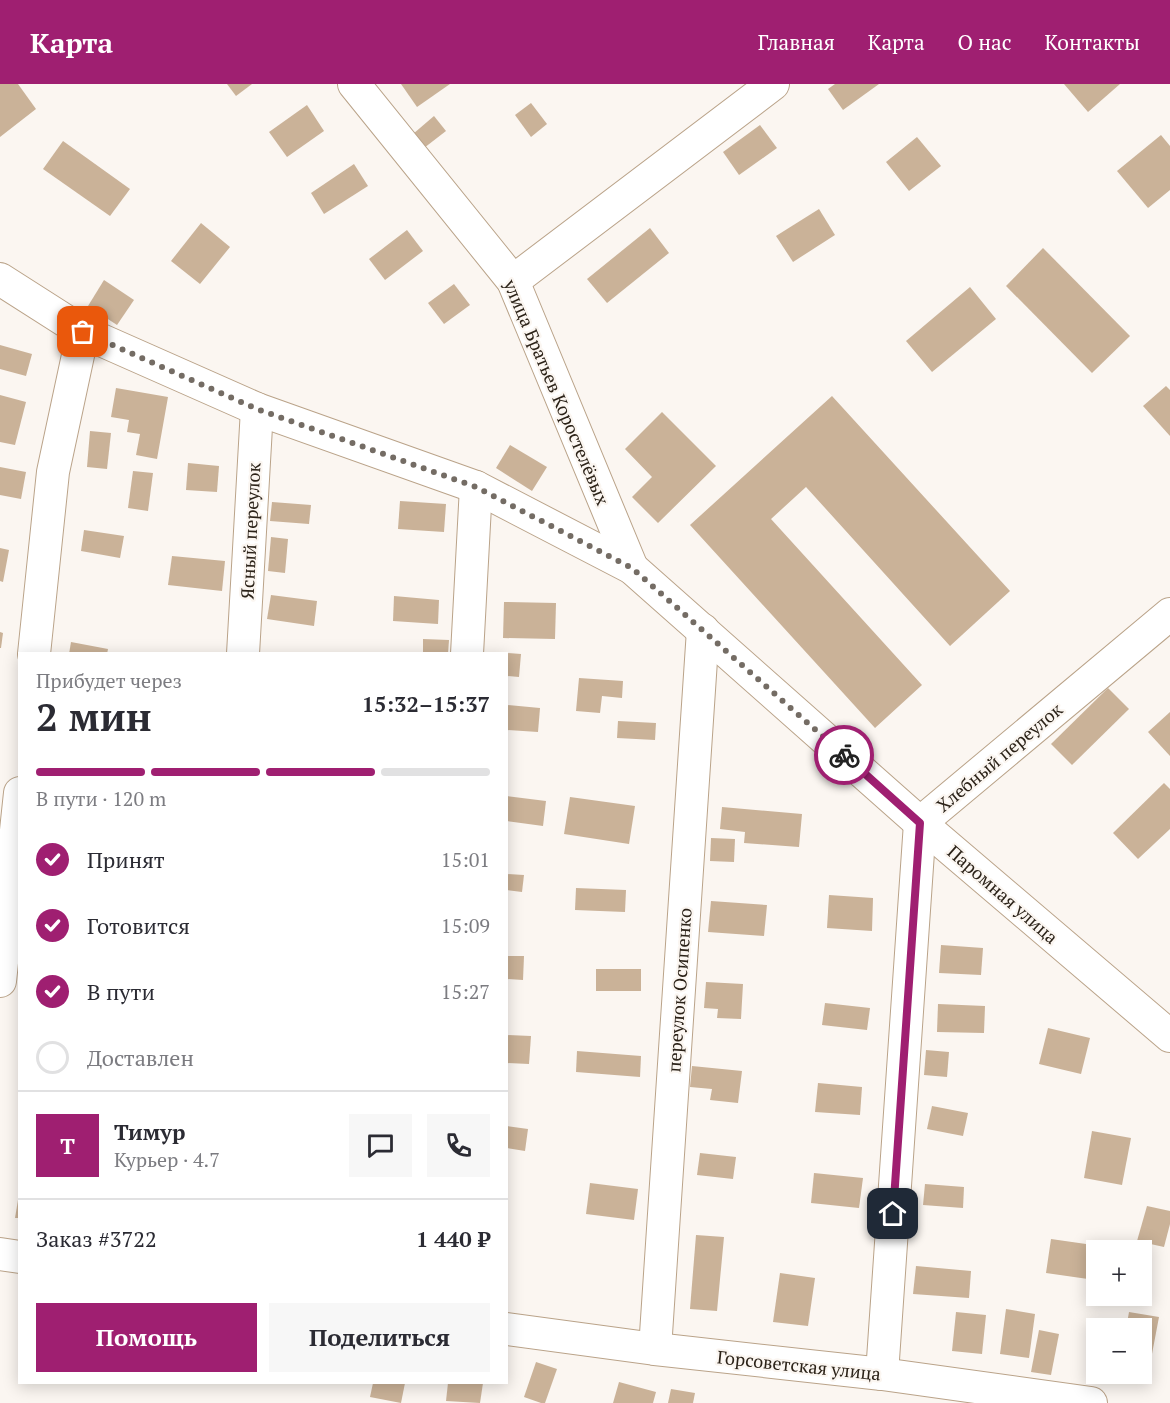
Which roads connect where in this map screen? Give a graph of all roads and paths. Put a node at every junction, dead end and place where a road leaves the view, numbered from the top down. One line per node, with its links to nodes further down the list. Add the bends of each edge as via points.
1 (354, 84): 4 (street, улица Братьев Коростелёвых)
2 (767, 86): 4 (street)
3 (0, 279): 5 (street, Паромная улица)
4 (513, 281): 8 (street, улица Братьев Коростелёвых)
5 (83, 332): 6 (street, Паромная улица); 11 (street, via 53,472)
6 (257, 409): 7 (street, Паромная улица); 12 (street, Ясный переулок)
7 (476, 487): 8 (street, Паромная улица); 13 (street)
8 (632, 568): 10 (street, Паромная улица)
9 (1170, 614): 15 (street, Хлебный переулок)
10 (703, 630): 15 (street, Паромная улица); 21 (street, переулок Осипенко)
11 (34, 652)
12 (243, 652)
13 (467, 652)
14 (18, 812): 16 (street)
15 (920, 823): 17 (street, Паромная улица); 22 (street, Хлебный переулок)
16 (0, 981)
17 (1170, 1036)
18 (0, 1254): 19 (street)
19 (18, 1257)
20 (508, 1329): 21 (street, Горсоветская улица)
21 (655, 1349): 22 (street, Горсоветская улица)
22 (882, 1374): 23 (street, Горсоветская улица)
23 (1091, 1403)

